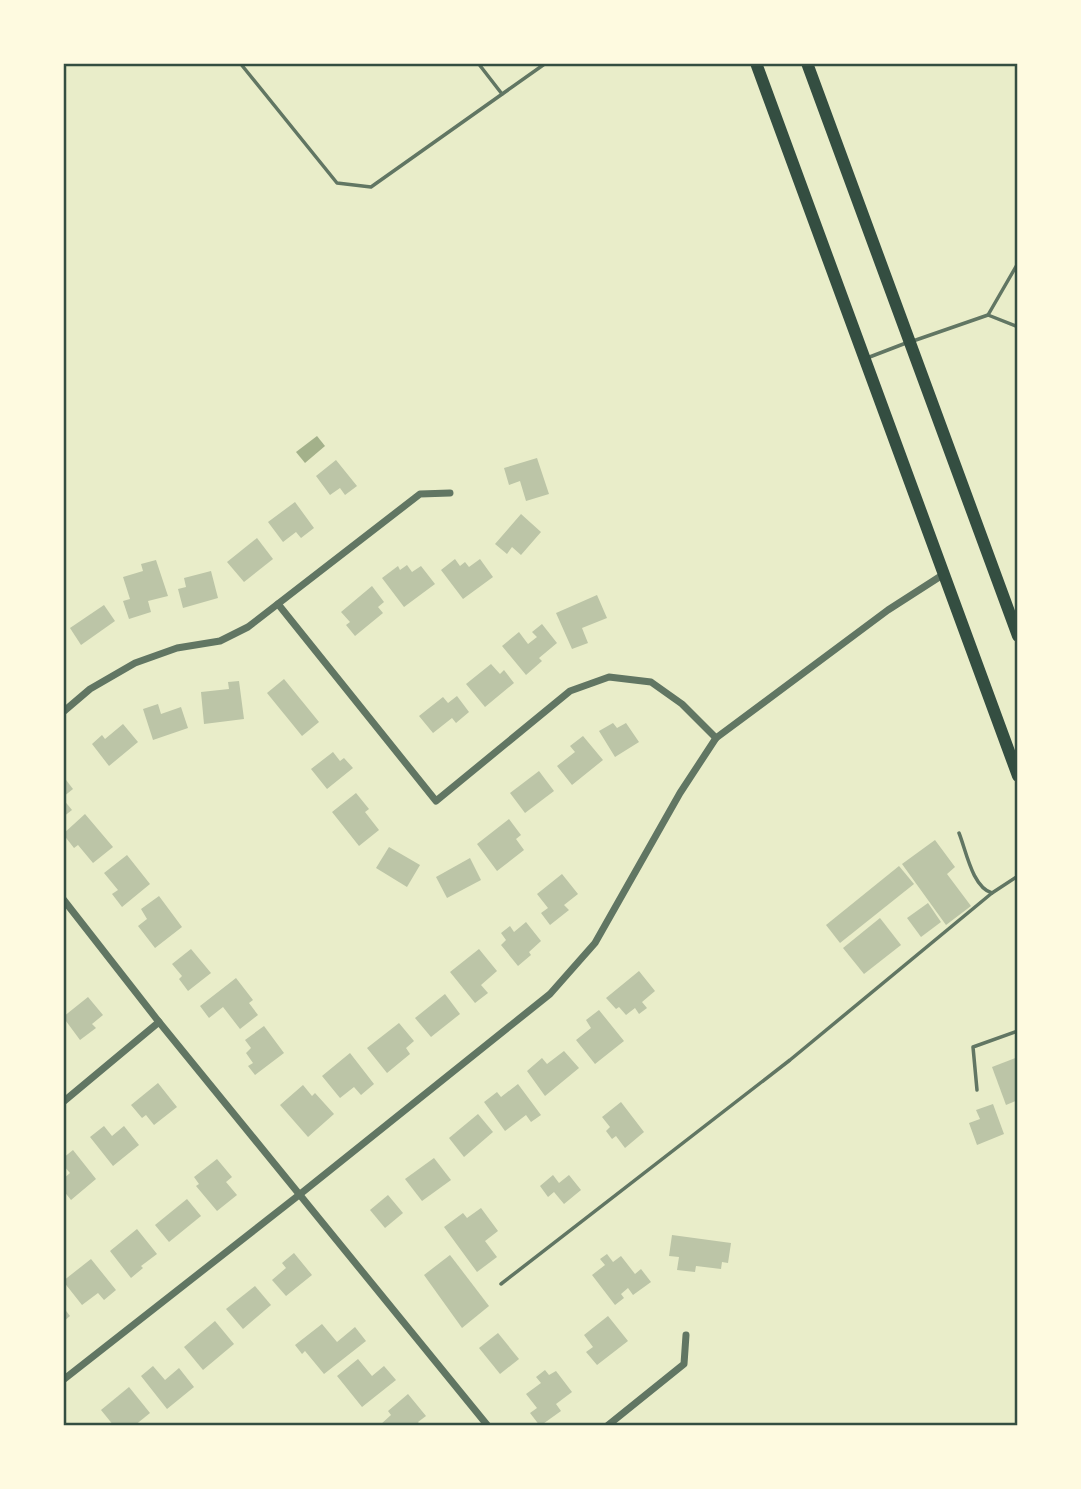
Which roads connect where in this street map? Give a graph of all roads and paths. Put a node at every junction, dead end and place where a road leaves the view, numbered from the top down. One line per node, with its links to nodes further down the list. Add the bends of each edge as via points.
1 (240, 63): 6 (lane, via 337,184 371,187)
2 (478, 63): 6 (lane)
3 (546, 63): 6 (lane)
4 (756, 63): 11 (main road)
5 (807, 63): 10 (main road)
6 (502, 94)
7 (1018, 263): 8 (lane)
8 (988, 315): 9 (lane); 10 (lane)
9 (1018, 327)
10 (910, 342): 11 (lane); 15 (main road)
11 (865, 359): 13 (main road)
12 (450, 493): 14 (street, via 420,494)
13 (944, 575): 17 (street, via 888,610); 18 (main road)
14 (278, 604): 16 (street, via 220,641 177,648 135,663 90,689); 17 (street, via 436,801 570,691 609,677 651,682 682,704)
15 (1018, 636)
16 (63, 712)
17 (716, 738): 27 (street, via 594,943 550,993)
18 (1018, 776)
19 (959, 833): 21 (lane, via 977,879)
20 (1018, 876): 21 (lane)
21 (992, 893): 28 (lane, via 790,1059)
22 (63, 899): 23 (street)
23 (159, 1022): 26 (street); 27 (street)
24 (1018, 1031): 25 (lane, via 973,1047)
25 (977, 1090)
26 (63, 1102)
27 (299, 1195): 30 (street); 31 (street)
28 (500, 1284)
29 (686, 1335): 32 (street, via 684,1364)
30 (63, 1380)
31 (488, 1426)
32 (607, 1426)

